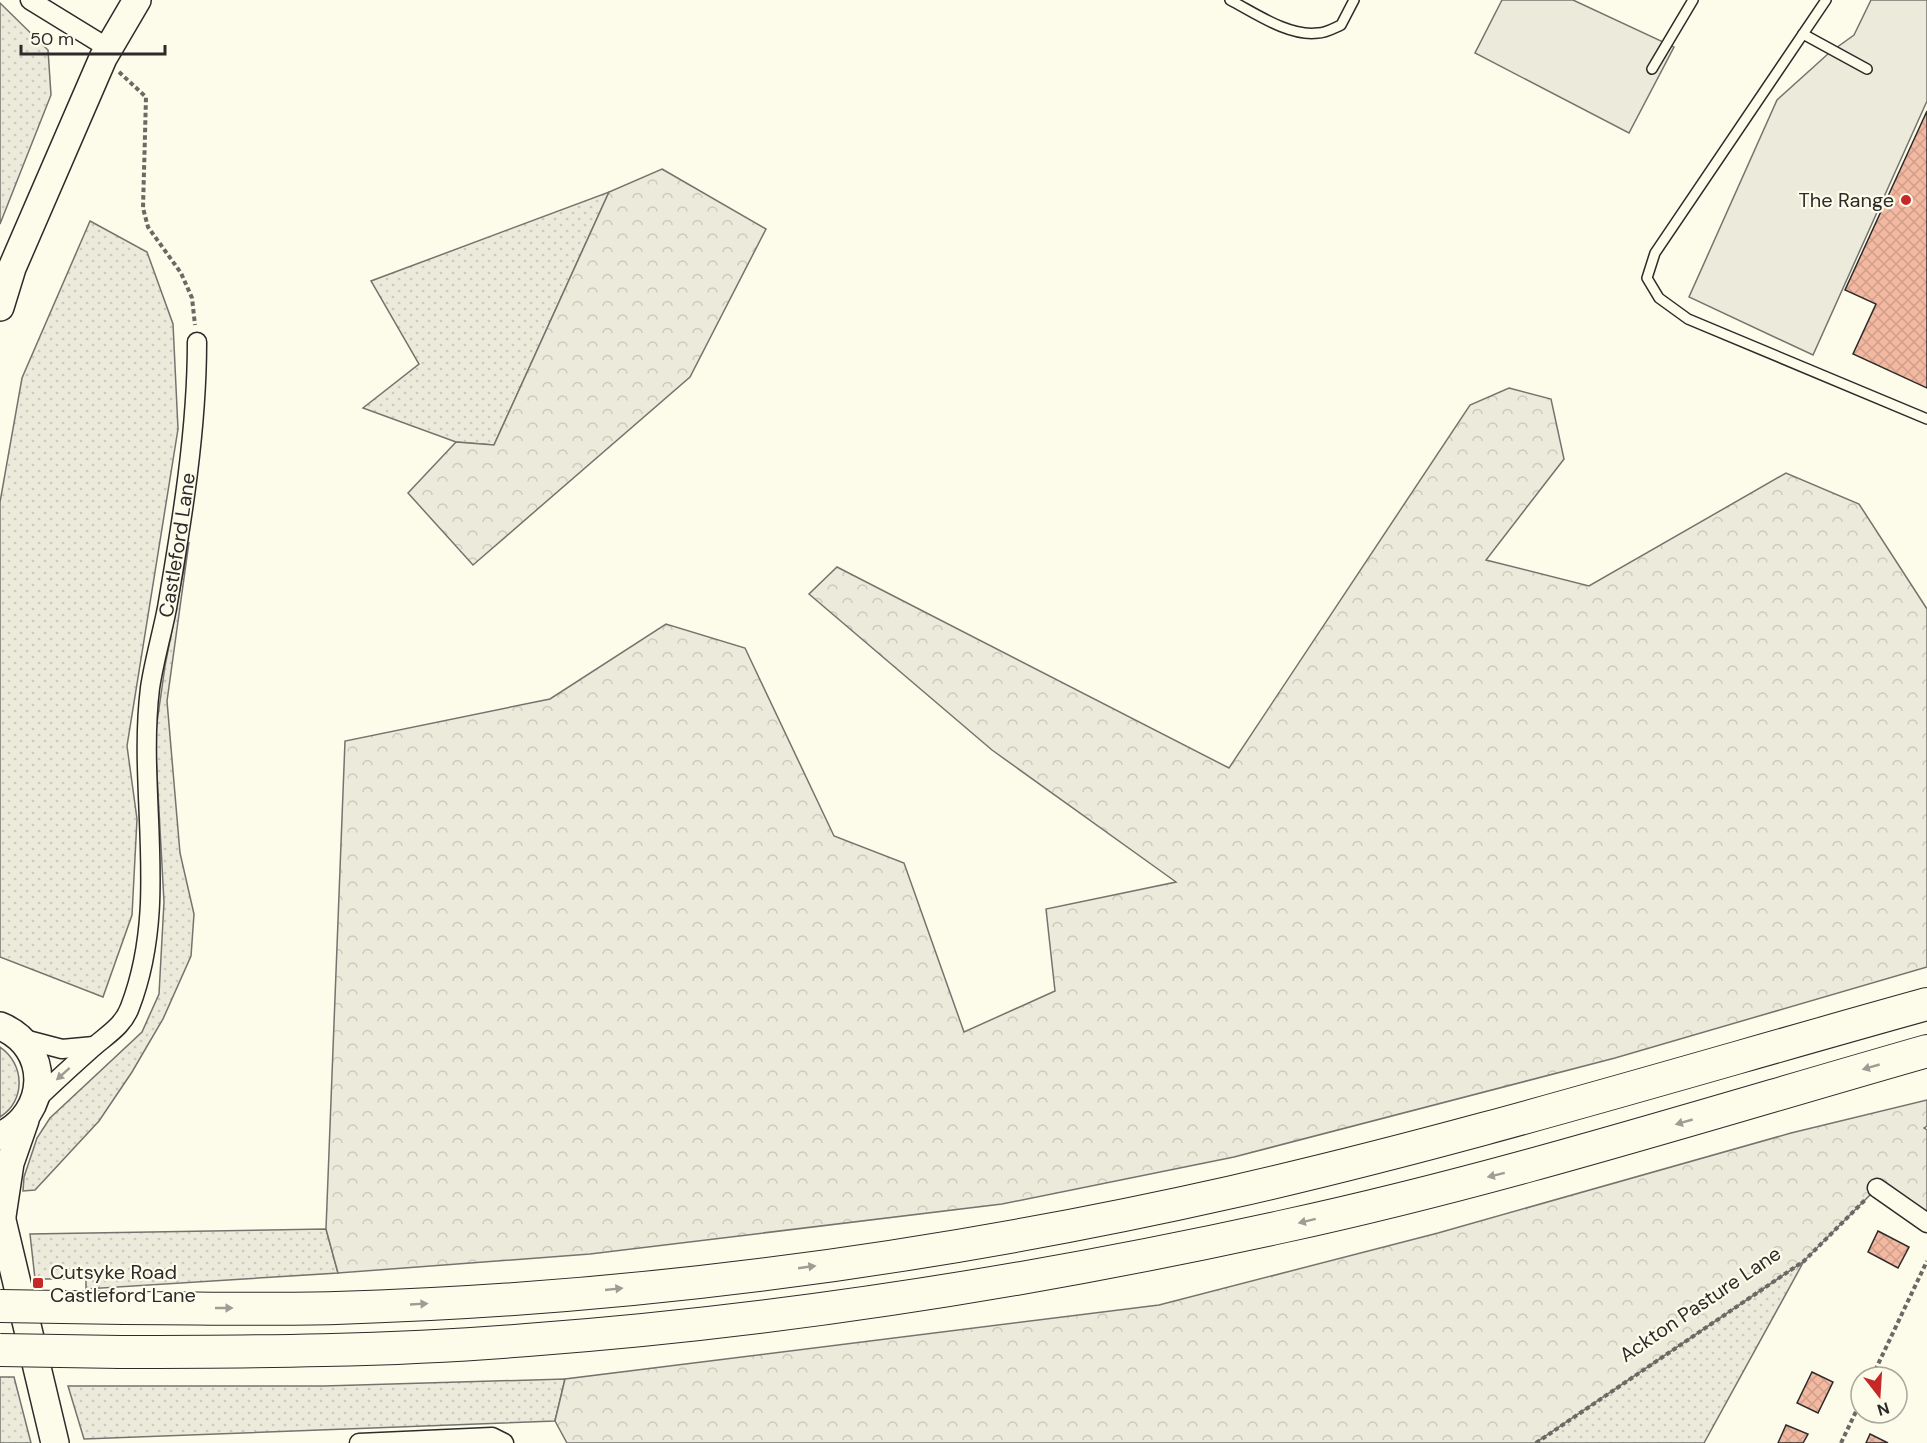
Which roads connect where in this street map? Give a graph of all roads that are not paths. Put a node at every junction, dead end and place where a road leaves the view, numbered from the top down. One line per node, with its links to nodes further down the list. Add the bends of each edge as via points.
1 (30, 0): 8 (street)
2 (137, 0): 8 (main road)
3 (1230, 0): 4 (lane, via 1306,34 1341,25)
4 (1354, 0)
5 (1693, 0): 9 (lane)
6 (1826, 0): 7 (lane)
7 (1803, 34): 10 (lane); 13 (lane, via 1655,253 1647,278 1659,298 1688,320)
8 (106, 53): 11 (main road, via 12,268)
9 (1652, 69)
10 (1867, 69)
11 (0, 307)
12 (197, 342): 16 (street, Castleford Lane, via 184,504 150,687 147,737 152,899 142,968 129,1010 114,1033)
13 (1927, 419)
14 (1927, 1004): 23 (highway, one-way to 14, bridge, via 334,1308 532,1298 744,1276 979,1241 1233,1192 1453,1139)
15 (5, 1028): 16 (street, via 62,1049); 18 (main road, via 31,1053 36,1066 37,1093)
16 (94, 1046): 18 (street, Castleford Lane, one-way to 18)
17 (1927, 1051): 24 (highway, one-way to 24, bridge, via 1515,1171 1267,1230 847,1306 524,1341 369,1349)
18 (30, 1111): 19 (main road, via 14,1130); 21 (main road, via 10,1163)
19 (0, 1136)
20 (1877, 1188): 22 (street)
21 (1, 1214): 25 (main road)
22 (1927, 1223)
23 (0, 1306)
24 (0, 1350)
25 (55, 1443)
26 (359, 1443): 27 (street, via 492,1437)
27 (504, 1443)

